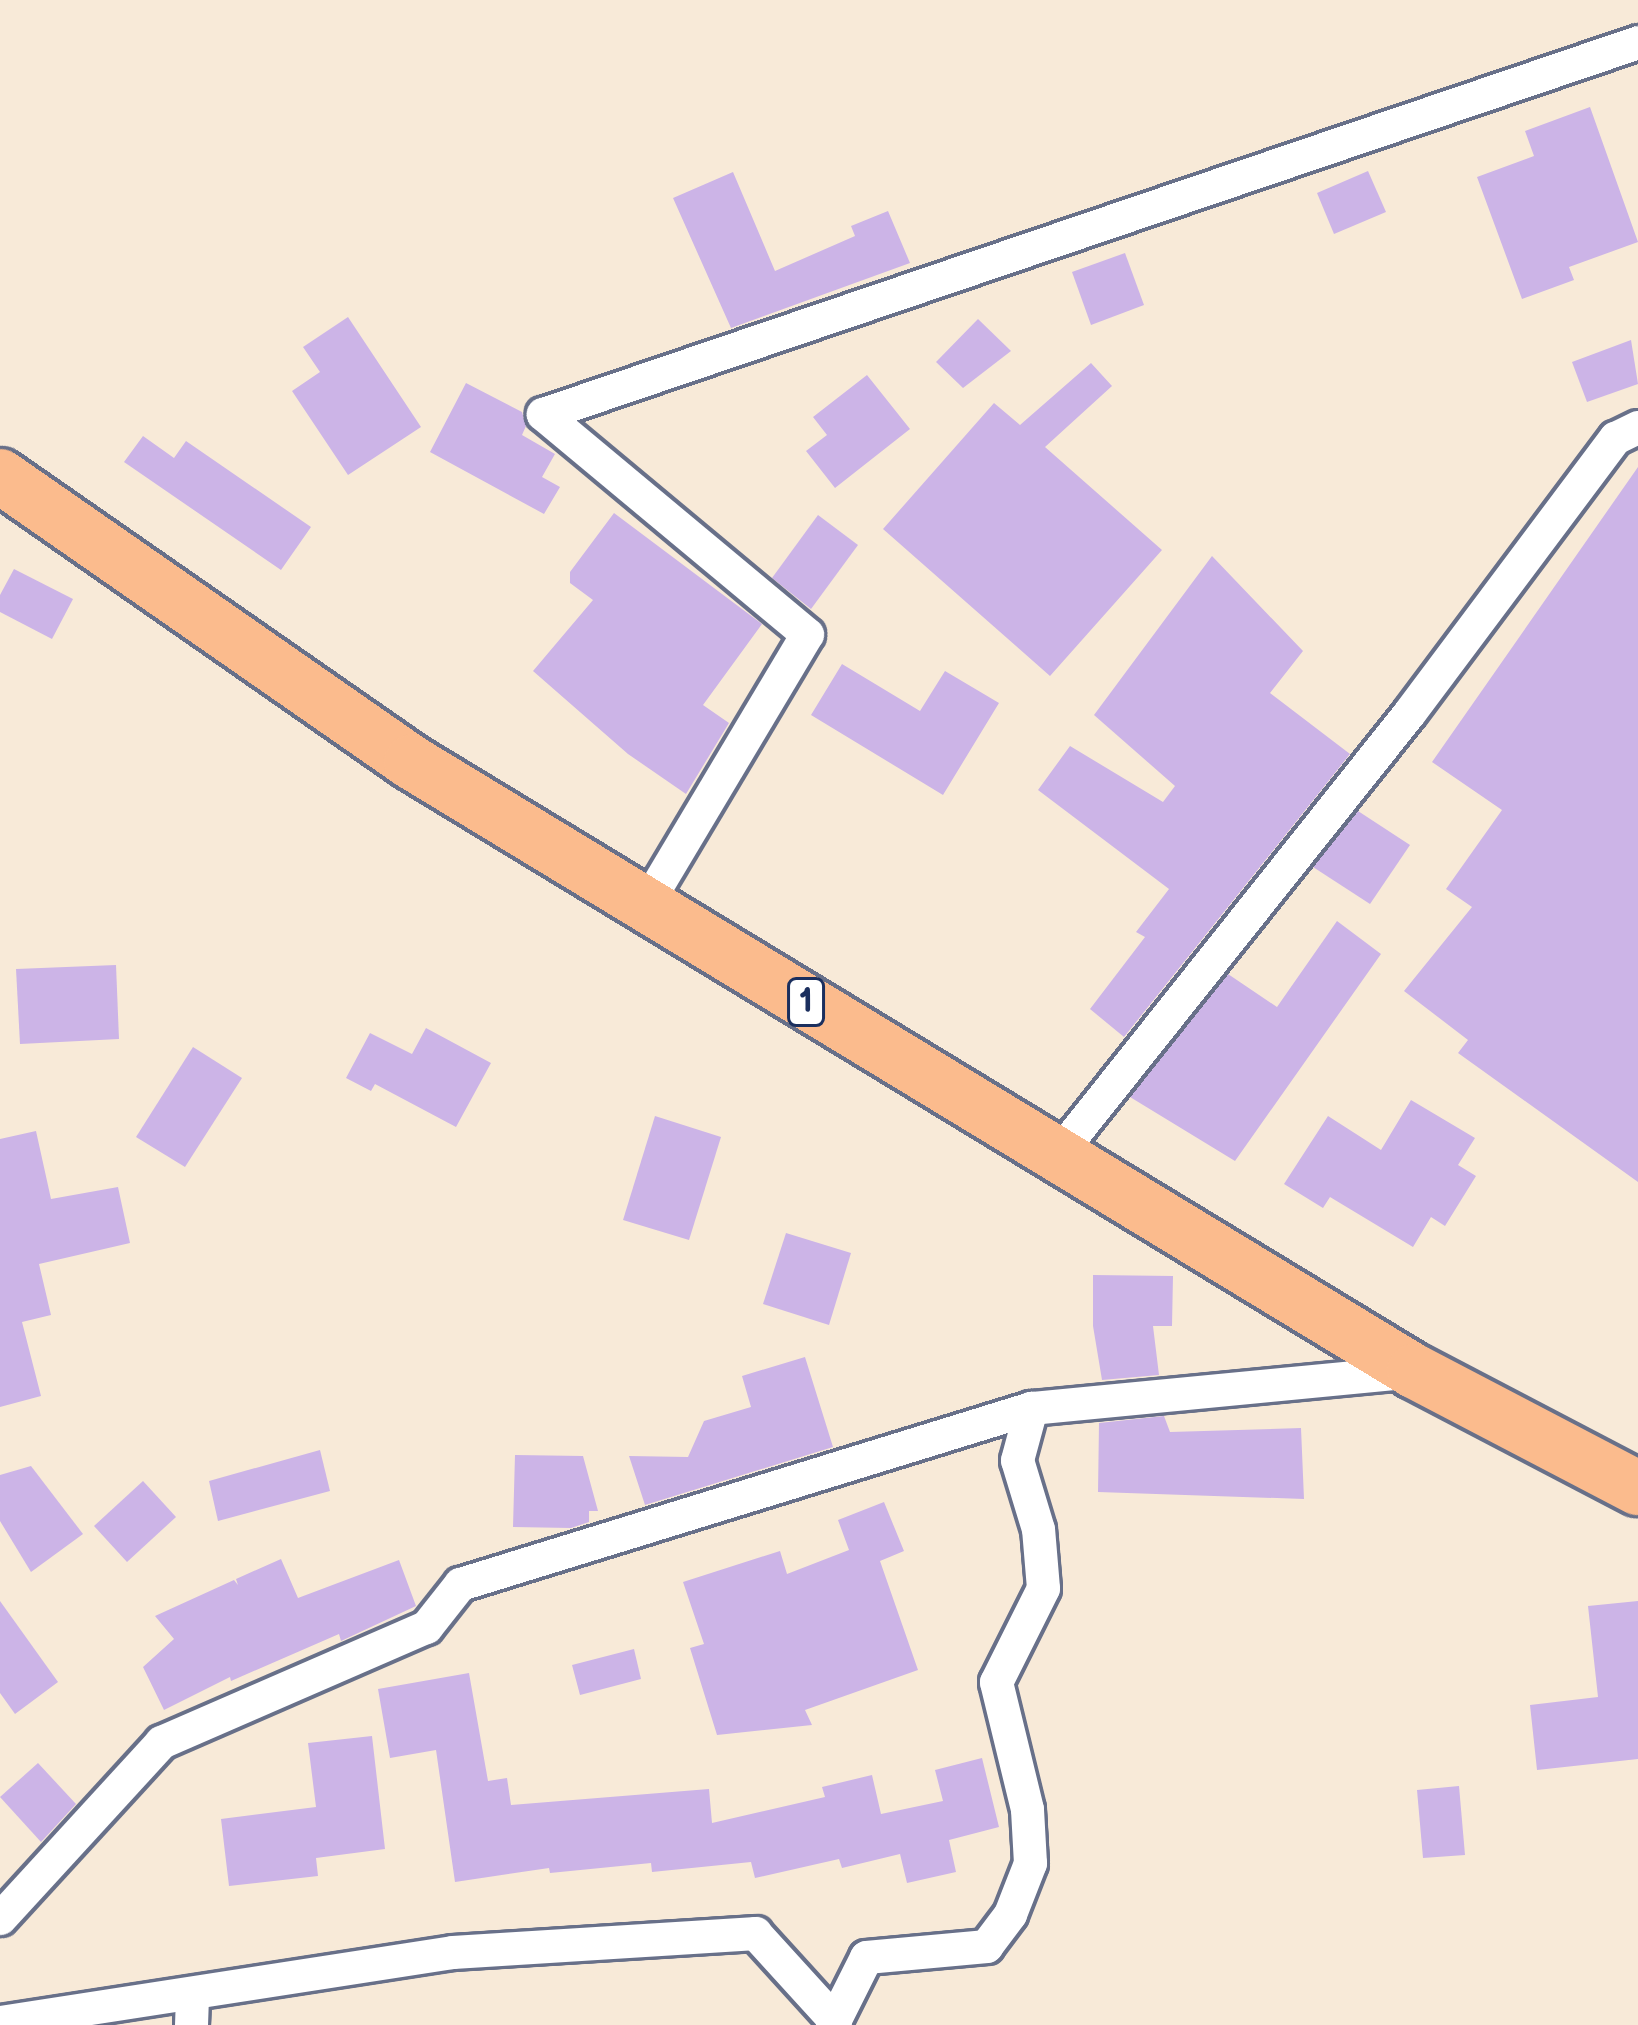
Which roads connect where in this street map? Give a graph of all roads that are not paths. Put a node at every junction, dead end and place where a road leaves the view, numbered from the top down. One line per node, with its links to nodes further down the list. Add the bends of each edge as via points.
1 (1638, 42): 4 (street, via 542,414 807,634)
2 (1638, 427): 5 (street, via 1615,438 1409,713)
3 (0, 476): 4 (main road, 1, via 411,762)
4 (646, 904): 5 (main road, 1)
5 (1057, 1155): 6 (main road, 1)
6 (1414, 1371): 7 (street); 8 (main road, 1)
7 (1031, 1408): 9 (street, via 460,1584 426,1628 161,1742); 12 (street, via 1017,1460 1038,1529 1043,1588 996,1682 1027,1809 1030,1863 1010,1914 986,1946 866,1957)
8 (1638, 1488)
9 (0, 1918)
10 (191, 2009): 11 (street); 12 (street, via 453,1952 755,1933)
11 (0, 2022)
12 (834, 2023)

